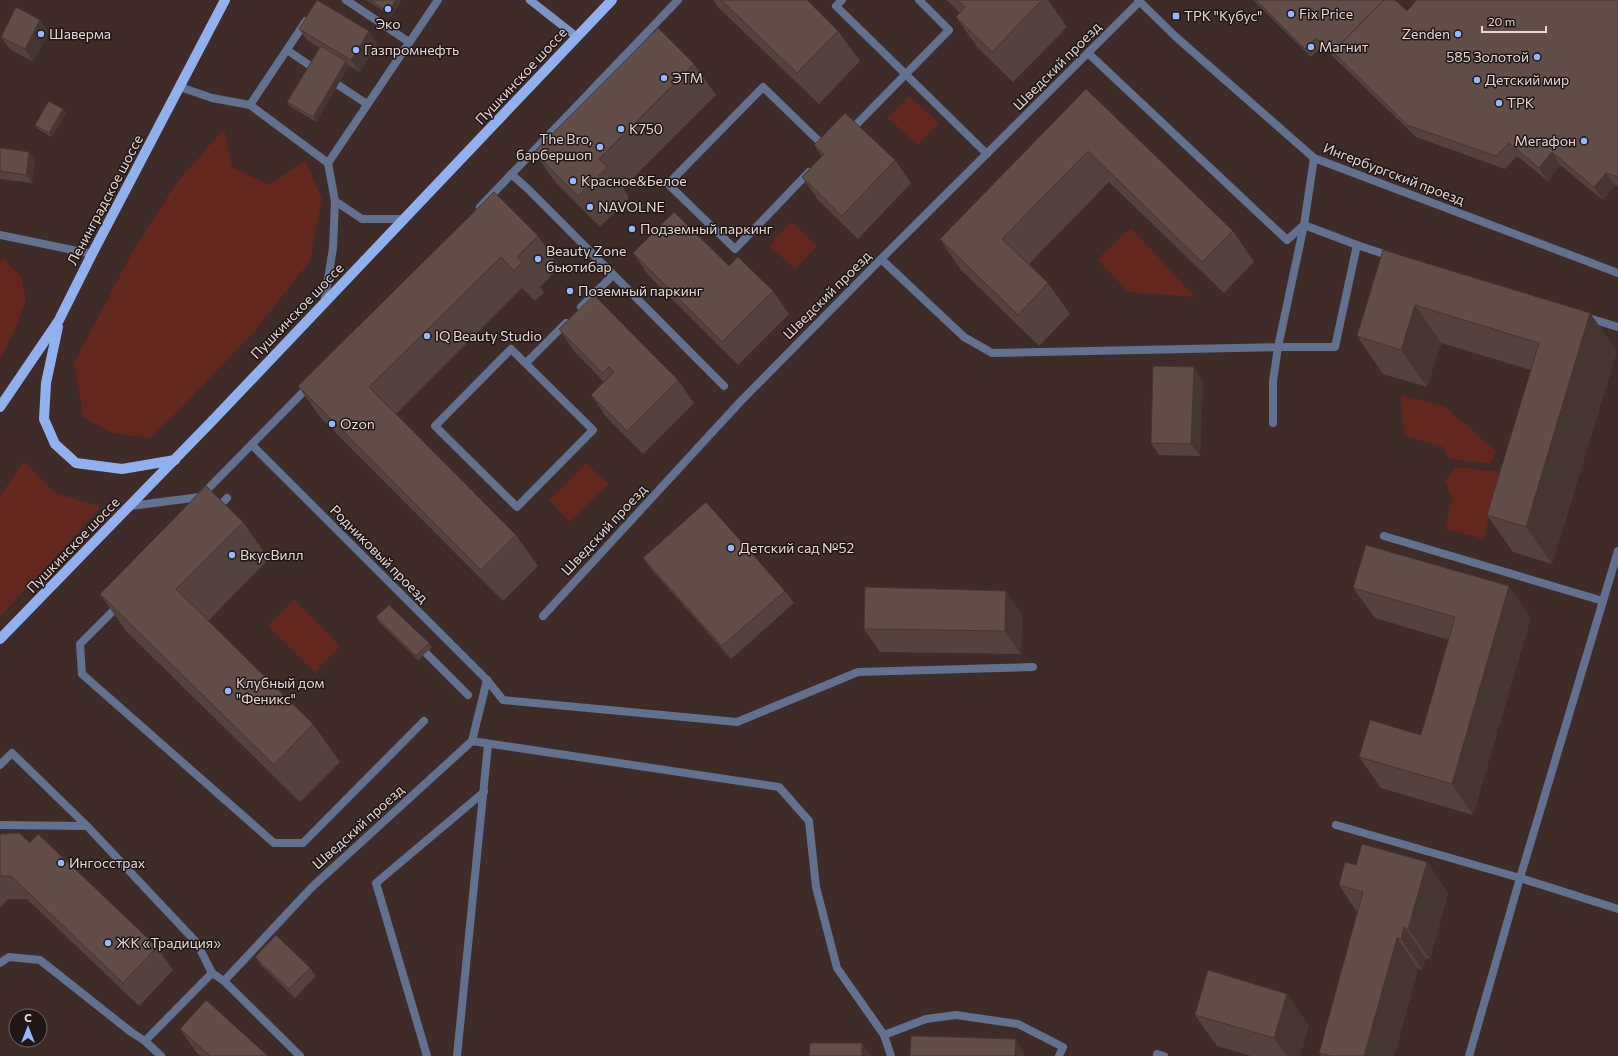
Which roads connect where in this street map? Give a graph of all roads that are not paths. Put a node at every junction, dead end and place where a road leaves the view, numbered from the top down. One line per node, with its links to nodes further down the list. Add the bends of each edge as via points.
1 (225, 0): 16 (main road, Ленинградское шоссе)
2 (346, 0): 12 (street)
3 (438, 0): 12 (street)
4 (530, 0): 11 (street)
5 (612, 0): 11 (main road, Пушкинское шоссе)
6 (678, 0): 23 (street)
7 (842, 0): 15 (street, via 836,6)
8 (919, 0): 15 (street, via 949,30)
9 (1139, 1): 14 (street, Шведский проезд); 20 (street, Ингербургский проезд, via 1181,42)
10 (312, 13): 13 (street)
11 (577, 37): 26 (main road, Пушкинское шоссе)
12 (409, 42): 17 (street)
13 (287, 50): 17 (street); 18 (street)
14 (1088, 54): 19 (street, Шведский проезд); 27 (street, via 1287,240)
15 (906, 74): 19 (street); 22 (street, via 832,149 763,87 668,184 734,249)
16 (180, 87): 18 (street, via 212,98); 30 (main road, Ленинградское шоссе)
17 (368, 104): 21 (street)
18 (250, 105): 21 (street)
19 (987, 154): 31 (street, Шведский проезд)
20 (1314, 158): 27 (street); 33 (street, Ингербургский проезд)
21 (328, 163): 24 (street)
22 (813, 169)
23 (511, 174): 25 (street); 34 (street)
24 (335, 201): 26 (street, via 362,219); 35 (street, via 333,248)
25 (472, 215)
26 (404, 219): 35 (main road, Пушкинское шоссе)
27 (1304, 225): 29 (street); 39 (street)
28 (0, 234): 30 (street)
29 (1357, 245): 32 (street); 39 (street, via 1335,347)
30 (92, 254): 37 (main road, Ленинградское шоссе)
31 (881, 259): 39 (street, via 964,337 992,353); 54 (street, Шведский проезд, via 740,402)
32 (1402, 259)
33 (1618, 274)
34 (613, 275): 40 (street); 42 (street)
35 (324, 304): 46 (main road, Пушкинское шоссе)
36 (1573, 313): 38 (street)
37 (59, 320): 43 (main road, Ленинградское шоссе); 46 (main road, via 46,383 44,419 55,444 76,463 122,469)
38 (1618, 327)
39 (1278, 347): 44 (street, via 1273,380)
40 (526, 363): 40 (street, via 593,430 517,507 435,426 511,349)
41 (318, 376): 45 (street)
42 (724, 386)
43 (0, 407)
44 (1273, 423)
45 (252, 445): 48 (street, via 200,497); 58 (street, Родниковый проезд)
46 (175, 460): 48 (main road, Пушкинское шоссе)
47 (227, 498): 49 (street)
48 (130, 506): 55 (main road, Пушкинское шоссе)
49 (210, 515)
50 (1384, 536): 53 (street)
51 (1618, 551): 53 (street)
52 (125, 600): 60 (street, via 80,644 82,674 274,843 303,843)
53 (1603, 601): 68 (street)
54 (544, 616)
55 (0, 639)
56 (426, 653): 59 (street)
57 (1033, 667): 58 (street, Родниковый проезд, via 858,672 737,722 503,700)
58 (487, 680): 61 (street)
59 (468, 696)
60 (424, 722)
61 (472, 742): 62 (street); 72 (street, Шведский проезд, via 312,887)
62 (488, 745): 64 (street); 73 (street, via 779,788 809,821 816,887 837,968)
63 (0, 765): 67 (street, via 12,752)
64 (484, 792): 77 (street, via 376,883); 78 (street)
65 (0, 825): 67 (street)
66 (1336, 825): 68 (street)
67 (87, 826): 71 (street, via 197,943)
68 (1520, 878): 69 (street); 81 (street)
69 (1618, 909)
70 (0, 963): 74 (street, via 9,957 40,960)
71 (212, 973): 72 (street); 74 (street)
72 (224, 982): 76 (street)
73 (884, 1035): 79 (street); 80 (street, via 926,1019 956,1015 1018,1024 1063,1047)
74 (145, 1041): 75 (street)
75 (161, 1056)
76 (300, 1056)
77 (427, 1056)
78 (457, 1056)
79 (890, 1056)
80 (1059, 1056)
81 (1469, 1056)

